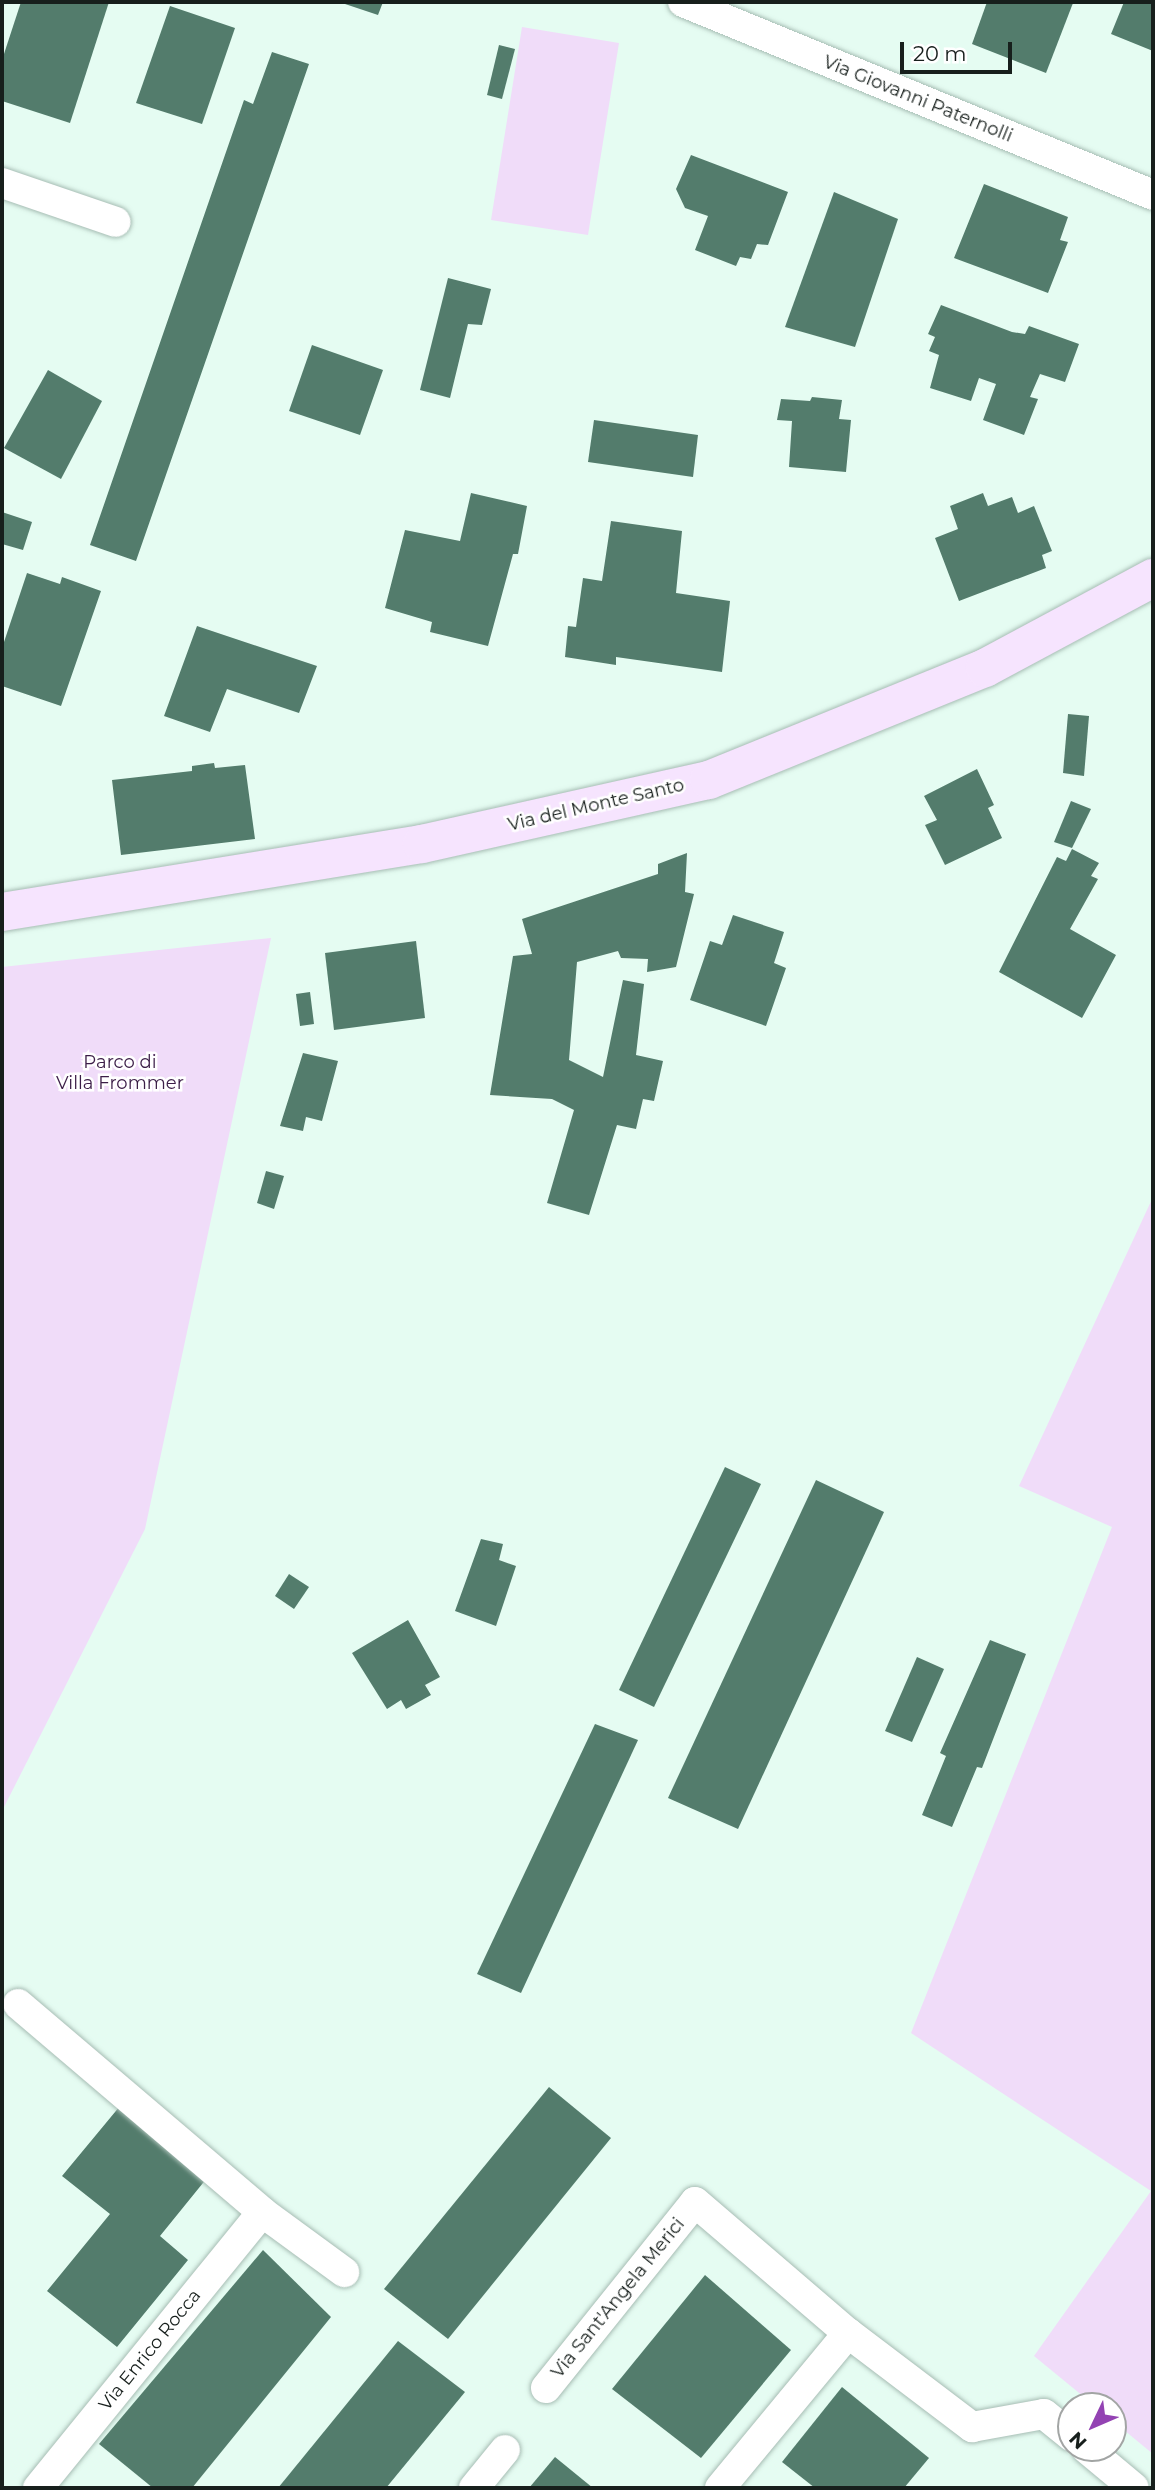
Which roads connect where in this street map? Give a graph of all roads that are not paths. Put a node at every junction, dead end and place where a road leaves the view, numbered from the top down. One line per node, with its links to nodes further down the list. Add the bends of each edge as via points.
1 (684, 2): 3 (street, Via Giovanni Paternolli)
2 (2, 183): 4 (street)
3 (1153, 195)
4 (116, 222)
5 (1153, 578): 6 (main road, Via del Monte Santo, via 985,668 709,780 422,844)
6 (2, 912)
7 (18, 2004): 8 (street)
8 (262, 2211): 9 (street); 15 (street, Via Enrico Rocca)
9 (344, 2272)
10 (849, 2333): 11 (street, Via Sant'Angela Merici, via 695,2202); 12 (street, Via Sant'Angela Merici, via 972,2427 1044,2414); 17 (street)
11 (546, 2388)
12 (1057, 2425)
13 (505, 2450): 16 (street)
14 (1103, 2462): 18 (street)
15 (38, 2488)
16 (474, 2488)
17 (720, 2488)
18 (1135, 2488)

